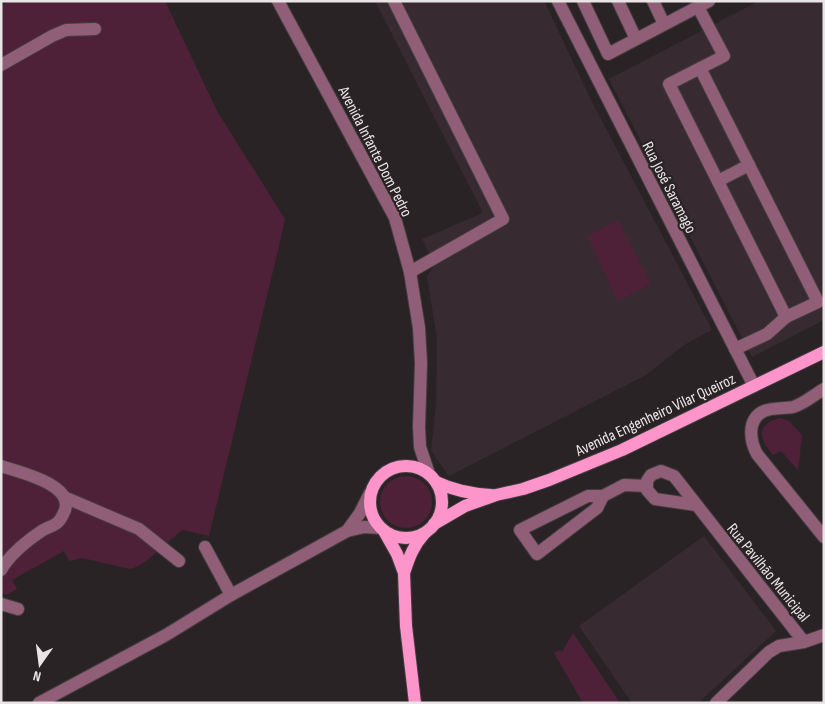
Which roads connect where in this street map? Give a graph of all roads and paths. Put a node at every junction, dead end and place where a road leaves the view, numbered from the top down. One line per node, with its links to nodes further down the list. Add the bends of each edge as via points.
1 (278, 1): 15 (street, Avenida Infante Dom Pedro, via 394,218)
2 (394, 1): 15 (street, via 503,219)
3 (558, 1): 17 (street, Rua José Saramago)
4 (582, 1): 10 (street, via 608,54)
5 (618, 1): 10 (street)
6 (653, 1): 8 (street)
7 (697, 5): 8 (street); 12 (street, via 724,56)
8 (664, 24): 10 (street)
9 (94, 29): 11 (street, via 66,30)
10 (636, 39)
11 (1, 65)
12 (700, 68): 13 (street); 14 (street, via 669,84)
13 (749, 164): 14 (street); 16 (street, via 818,302)
14 (718, 181): 16 (street)
15 (410, 272): 22 (street, Avenida Infante Dom Pedro, via 419,328 420,447)
16 (786, 317): 17 (street, via 767,334)
17 (735, 350): 19 (street, Rua José Saramago)
18 (824, 352): 19 (main road, Avenida Engenheiro Vilar Queiroz)
19 (754, 386): 25 (main road, Avenida Engenheiro Vilar Queiroz, via 622,450 549,480)
20 (824, 389): 32 (street, via 795,406 763,412 756,419 751,438 757,454)
21 (1, 466): 27 (street, via 46,482)
22 (433, 478): 24 (main road, via 420,468 400,466 381,475); 25 (main road, Avenida Engenheiro Vilar Queiroz, via 453,490); 29 (main road, via 441,492 442,504 440,514)
23 (646, 486): 26 (street, via 624,485); 28 (street, via 649,495 655,499); 28 (street, Rua Pavilhão Municipal, via 655,472 670,474)
24 (370, 493): 30 (main road, via 371,513); 31 (street)
25 (496, 495): 29 (main road, Avenida Engenheiro Vilar Queiroz, via 452,513)
26 (603, 496): 26 (street, via 588,496 520,530 537,554 597,508)
27 (64, 497): 34 (street, via 139,529); 35 (street, via 63,516 32,538)
28 (696, 506): 41 (street, Rua Pavilhão Municipal)
29 (430, 528): 30 (main road, via 405,538); 36 (main road, via 415,544)
30 (383, 529): 31 (street, via 364,527); 36 (main road)
31 (347, 531): 37 (street)
32 (824, 537)
33 (206, 547): 37 (street)
34 (179, 561)
35 (1, 570)
36 (404, 573): 43 (main road)
37 (231, 595): 42 (street, via 166,635)
38 (1, 604): 39 (street)
39 (18, 609)
40 (824, 635): 41 (street, Rua Pavilhão Municipal)
41 (804, 642): 44 (street, via 779,646 769,652)
42 (40, 703)
43 (415, 703)
44 (716, 703)

